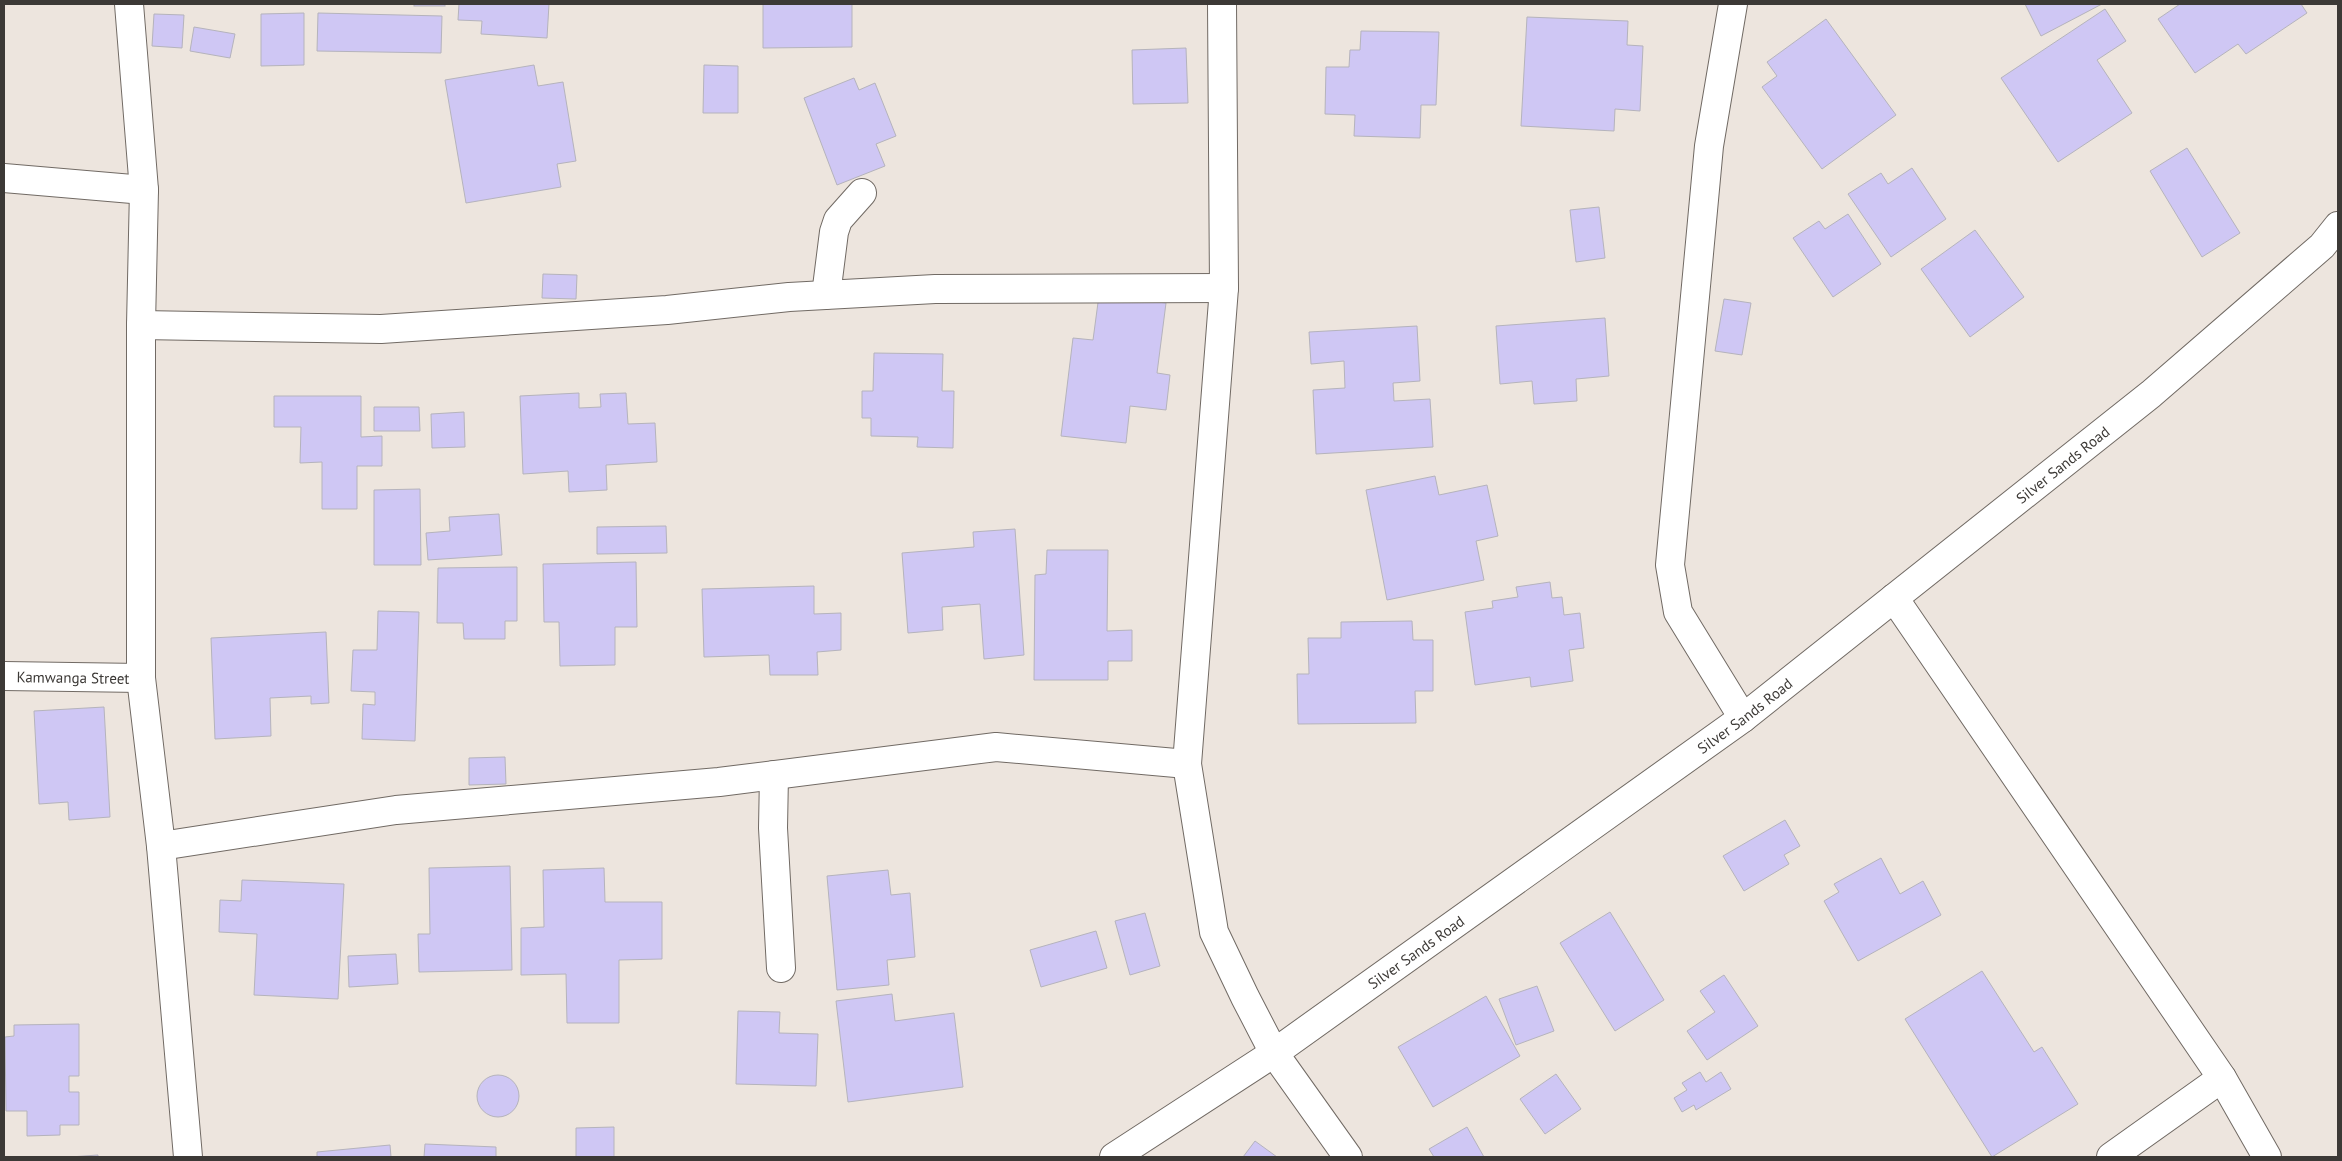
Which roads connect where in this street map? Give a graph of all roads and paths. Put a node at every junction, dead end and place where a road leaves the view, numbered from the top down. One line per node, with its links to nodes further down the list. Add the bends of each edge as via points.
1 (129, 4): 5 (street)
2 (1222, 4): 8 (street)
3 (1733, 4): 14 (street, via 1709,146 1670,565 1678,612)
4 (4, 178): 5 (street)
5 (144, 190): 10 (street)
6 (862, 193): 9 (street, via 838,220)
7 (2338, 226): 11 (street, Silver Sands Road, via 2322,246 2151,394)
8 (1224, 288): 9 (street, via 935,289); 15 (street)
9 (826, 295): 10 (street, via 667,310 381,329)
10 (141, 325): 13 (street)
11 (1894, 598): 14 (street, Silver Sands Road); 20 (street)
12 (4, 676): 13 (street, Kamwanga Street)
13 (141, 678): 17 (street)
14 (1743, 718): 19 (street, Silver Sands Road)
15 (1187, 764): 16 (street, via 996,747); 19 (street, via 1214,932)
16 (774, 775): 17 (street, via 396,810); 18 (street, via 772,828)
17 (161, 846): 21 (street)
18 (781, 968)
19 (1274, 1053): 22 (street, Silver Sands Road); 23 (street)
20 (2222, 1078): 24 (street); 25 (street)
21 (188, 1157)
22 (1114, 1157)
23 (1348, 1157)
24 (2111, 1157)
25 (2267, 1157)

